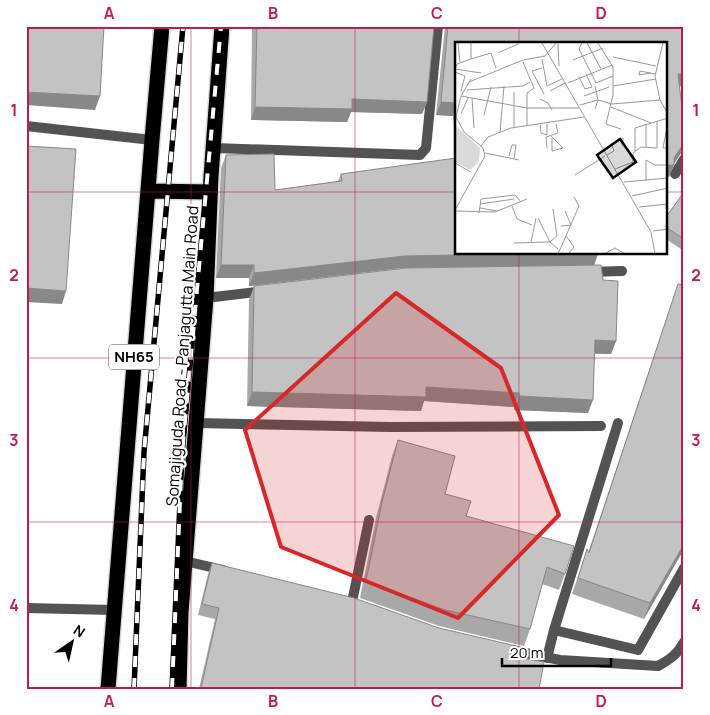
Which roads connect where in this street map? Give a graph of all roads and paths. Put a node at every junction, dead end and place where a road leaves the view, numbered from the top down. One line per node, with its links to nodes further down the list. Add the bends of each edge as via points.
1 (162, 26): 5 (highway, NH65)
2 (222, 26): 6 (highway, Somajiguda Road - Panjagutta Main Road)
3 (438, 26): 6 (street, via 426,148 420,155)
4 (26, 126): 5 (street)
5 (152, 140): 9 (highway, NH65)
6 (214, 148): 10 (highway, Somajiguda Road - Panjagutta Main Road)
7 (684, 159): 8 (street)
8 (675, 174)
9 (148, 191): 10 (highway); 24 (highway, NH65)
10 (210, 192): 14 (highway, Somajiguda Road - Panjagutta Main Road)
11 (574, 272): 12 (street)
12 (622, 272)
13 (274, 290): 14 (street)
14 (206, 298): 15 (highway, Somajiguda Road - Panjagutta Main Road)
15 (196, 423): 17 (street, via 390,427); 19 (highway, Somajiguda Road - Panjagutta Main Road)
16 (618, 423): 25 (street)
17 (601, 426)
18 (368, 520): 22 (street)
19 (185, 561): 21 (street); 30 (highway, Somajiguda Road - Panjagutta Main Road)
20 (684, 568): 25 (street, via 638,650)
21 (231, 572)
22 (351, 602)
23 (26, 608): 24 (street)
24 (114, 610): 29 (highway, NH65)
25 (554, 630): 28 (street)
26 (684, 642): 28 (street, via 680,650 658,666)
27 (502, 647): 28 (street)
28 (547, 658)
29 (108, 689)
30 (179, 689)

